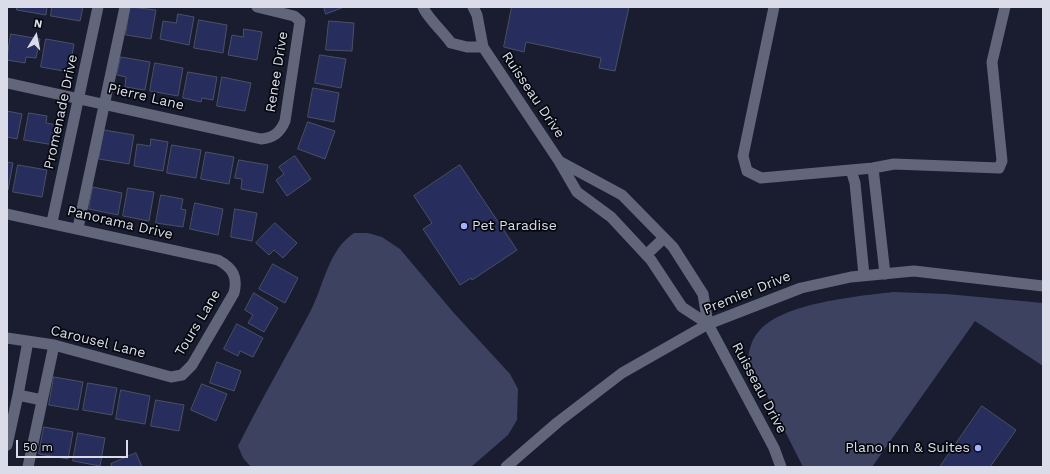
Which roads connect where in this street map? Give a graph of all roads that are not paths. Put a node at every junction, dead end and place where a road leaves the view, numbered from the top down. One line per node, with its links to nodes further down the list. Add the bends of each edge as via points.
1 (98, 7): 10 (street, Promenade Drive)
2 (125, 7): 11 (street)
3 (257, 7): 12 (street, Renee Drive, via 294,16 300,22 285,121)
4 (423, 7): 8 (street, Ruisseau Drive, via 425,13 451,43)
5 (473, 7): 8 (street, Ruisseau Drive, via 477,15)
6 (774, 7): 15 (street, via 743,156 747,171 761,178)
7 (1005, 7): 14 (street, via 992,62 1002,161 999,168 894,164)
8 (482, 47): 13 (street, Ruisseau Drive)
9 (7, 83): 10 (street, Pierre Lane)
10 (79, 98): 11 (street, Pierre Lane); 17 (street, Promenade Drive)
11 (105, 104): 12 (street, Pierre Lane, via 261,139); 18 (street)
12 (277, 134)
13 (559, 161): 19 (street, Ruisseau Drive, via 622,195); 20 (street, Ruisseau Drive, via 577,192 611,217)
14 (873, 168): 15 (street); 22 (street)
15 (851, 170): 23 (street)
16 (7, 214): 17 (street, Panorama Drive)
17 (52, 222): 18 (street, Panorama Drive)
18 (78, 228): 21 (street, Panorama Drive)
19 (664, 238): 20 (street); 25 (street, Ruisseau Drive, via 673,247 703,294)
20 (646, 255): 25 (street, Ruisseau Drive, via 682,306)
21 (226, 264): 29 (street, Tours Lane, via 232,269 235,277 234,294 192,365)
22 (885, 274): 23 (street, Premier Drive); 24 (street, Premier Drive, via 914,272)
23 (864, 276): 25 (street, Premier Drive, via 801,288)
24 (1043, 286)
25 (708, 324): 34 (street, Premier Drive, via 622,373 558,422); 35 (street, Ruisseau Drive, via 774,448)
26 (7, 338): 27 (street, Carousel Lane)
27 (28, 341): 28 (street, Carousel Lane); 30 (street)
28 (54, 345): 29 (street, Carousel Lane, via 171,377); 31 (street)
29 (182, 375)
30 (18, 395): 31 (street); 32 (street)
31 (42, 400): 33 (street)
32 (7, 445)
33 (28, 467)
34 (506, 467)
35 (781, 467)

